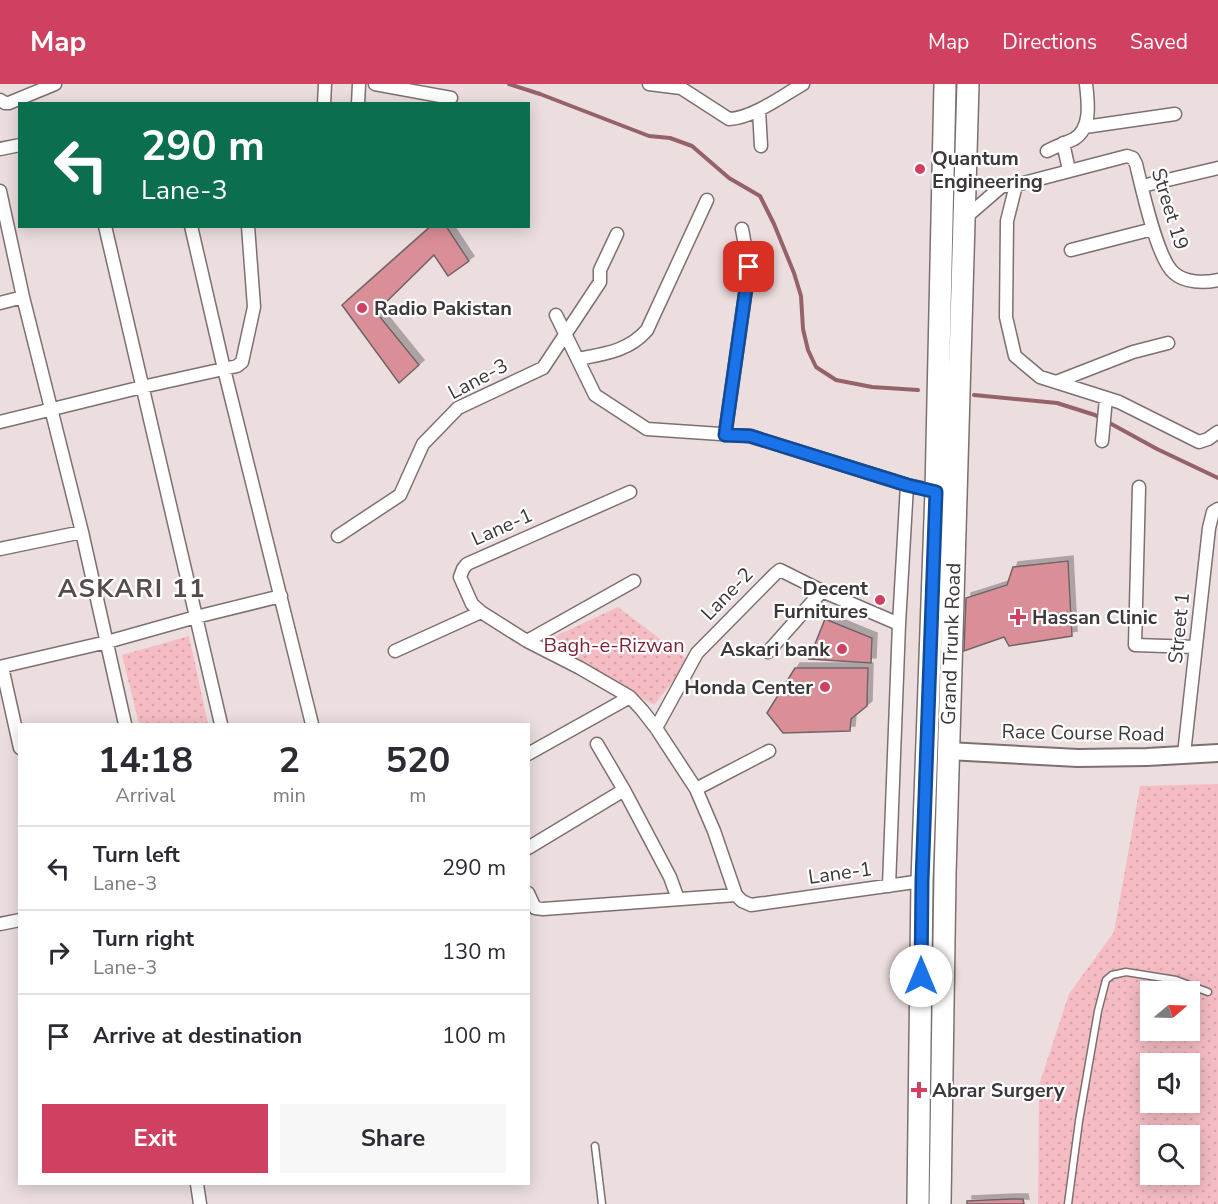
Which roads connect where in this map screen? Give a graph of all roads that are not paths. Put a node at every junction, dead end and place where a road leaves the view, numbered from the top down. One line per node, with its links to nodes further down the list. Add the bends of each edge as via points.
1 (55, 84): 11 (street, via 9,103)
2 (326, 84): 12 (street)
3 (359, 84): 13 (street)
4 (375, 84): 10 (street)
5 (650, 84): 14 (street, via 681,87 729,119)
6 (803, 84): 14 (street)
7 (945, 84): 55 (highway, Grand Trunk Road)
8 (968, 84): 28 (highway, Grand Trunk Road)
9 (1086, 84): 16 (street)
10 (451, 98)
11 (0, 99)
12 (324, 102)
13 (358, 102)
14 (759, 110): 19 (street)
15 (1175, 114): 16 (street)
16 (1085, 127): 17 (street, via 1076,138)
17 (1063, 143): 21 (street); 23 (street)
18 (18, 145): 20 (street)
19 (761, 146)
20 (0, 149)
21 (1047, 151)
22 (1218, 168): 25 (street)
23 (1069, 170): 24 (street, Street 19); 25 (street, Street 19, via 1127,156 1133,158)
24 (1016, 185): 28 (street, Street 19, via 1002,186); 44 (street, via 1007,221 1006,317 1015,356 1040,376)
25 (1142, 186): 33 (street, Street 19)
26 (1, 199): 37 (street)
27 (706, 200): 42 (street, via 639,340 605,354)
28 (965, 218): 81 (highway, Grand Trunk Road)
29 (105, 228): 45 (street)
30 (191, 228): 43 (street)
31 (248, 228): 43 (street, via 254,307 242,362)
32 (742, 229): 50 (street, via 749,267)
33 (1153, 229): 35 (street); 36 (street, Street 19, via 1173,273 1196,282)
34 (617, 234): 40 (street, Lane-3, via 600,270 600,282)
35 (1071, 250)
36 (1218, 280)
37 (24, 297): 38 (street); 47 (street)
38 (0, 303)
39 (556, 315): 40 (street)
40 (566, 334): 42 (street); 58 (street, Lane-3, via 543,368 458,408 423,444 400,495)
41 (1168, 342): 44 (street)
42 (578, 359): 50 (street, via 595,395 647,429)
43 (224, 369): 45 (street); 63 (street)
44 (1056, 382): 46 (street)
45 (142, 387): 47 (street); 65 (street)
46 (1106, 398): 49 (street, via 1199,442); 51 (street)
47 (52, 409): 48 (street); 57 (street)
48 (0, 422)
49 (1218, 432)
50 (725, 435): 52 (street, via 750,436)
51 (1102, 441)
52 (907, 485): 55 (street); 66 (street)
53 (1139, 487): 69 (street, via 1135,645)
54 (630, 492): 64 (street, Lane-1, via 467,564 460,577 472,603)
55 (936, 492): 59 (highway, Grand Trunk Road)
56 (1218, 509): 69 (street, Street 1, via 1213,512 1209,528)
57 (82, 532): 60 (street); 68 (street)
58 (338, 536)
59 (934, 544): 80 (highway, Grand Trunk Road); 89 (highway, Grand Trunk Road, via 920,634 914,716 913,833)
60 (0, 549)
61 (634, 581): 67 (street)
62 (822, 591): 66 (street, Lane-2); 71 (street); 77 (street, Lane-2, via 780,570 775,574 697,653)
63 (281, 596): 65 (street); 76 (street)
64 (481, 612): 67 (street, Lane-1); 70 (street)
65 (196, 617): 68 (street); 75 (street)
66 (899, 624): 90 (street)
67 (527, 641): 73 (street, Lane-1)
68 (107, 642): 72 (street); 74 (street)
69 (1196, 646): 85 (street, Street 1)
70 (395, 651)
71 (768, 652)
72 (1, 667): 78 (street)
73 (630, 697): 77 (street, Lane-1); 83 (street)
74 (125, 723)
75 (221, 723)
76 (312, 723)
77 (656, 728): 86 (street, Lane-1)
78 (18, 739)
79 (597, 744): 87 (street)
80 (927, 751): 81 (highway); 89 (highway, Grand Trunk Road)
81 (948, 751): 85 (street, Race Course Road, via 1078,758); 102 (highway, Grand Trunk Road)
82 (769, 752): 86 (street)
83 (530, 753)
84 (1218, 753): 85 (street, Race Course Road)
85 (1184, 754)
86 (696, 789): 91 (street, Lane-1)
87 (624, 790): 88 (street); 93 (street)
88 (530, 847)
89 (922, 881): 90 (street, Lane-1); 101 (highway, Grand Trunk Road)
90 (889, 886): 91 (street, Lane-1, via 751,905)
91 (736, 895): 93 (street)
92 (530, 897): 93 (street, via 535,908 543,909)
93 (678, 898)
94 (18, 920): 95 (street)
95 (0, 924)
96 (1208, 992): 103 (lane, via 1176,980 1126,972 1106,980 1079,1121)
97 (595, 1146): 100 (lane)
98 (197, 1185): 99 (street)
99 (200, 1204)
100 (602, 1204)
101 (918, 1204)
102 (940, 1204)
103 (1068, 1204)

